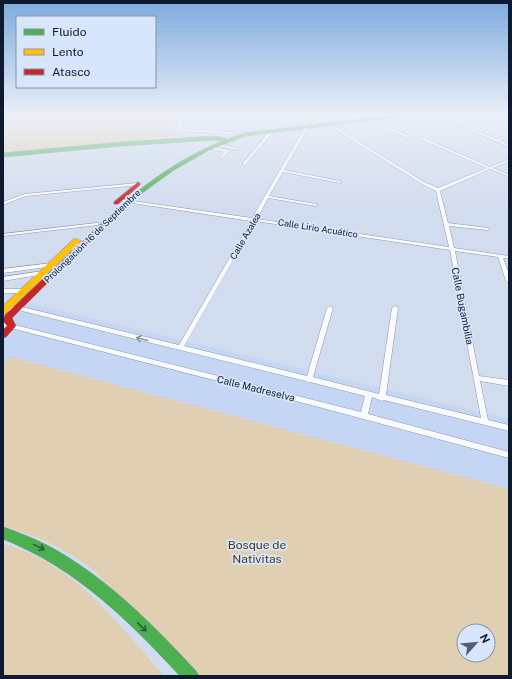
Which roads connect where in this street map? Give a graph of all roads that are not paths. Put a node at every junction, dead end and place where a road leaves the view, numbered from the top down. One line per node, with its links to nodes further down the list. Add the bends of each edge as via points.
1 (103, 146): 11 (main road)
2 (213, 146): 19 (main road, Prolongación 16 de Septiembre)
3 (214, 146): 22 (main road, Prolongación 16 de Septiembre)
4 (223, 146): 12 (street, via 228,151)
5 (231, 146): 10 (street)
6 (259, 146): 14 (street)
7 (296, 146): 16 (street, Calle Azalea)
8 (364, 146): 20 (street)
9 (439, 146): 15 (street)
10 (238, 148)
11 (3, 155)
12 (221, 158)
13 (509, 160): 15 (street)
14 (244, 164)
15 (490, 168): 17 (street); 20 (street)
16 (283, 171): 18 (street); 21 (street, Calle Azalea)
17 (509, 176)
18 (340, 182)
19 (138, 184): 22 (main road, Prolongación 16 de Septiembre); 23 (street, via 25,195)
20 (438, 190): 27 (street, Calle Bugambilia)
21 (268, 197): 24 (street); 25 (street, Calle Azalea)
22 (123, 201): 25 (street, Calle Lirio Acuático); 26 (main road, Prolongación 16 de Septiembre); 40 (main road, Prolongación 16 de Septiembre)
23 (3, 204)
24 (316, 205)
25 (255, 219): 30 (street, Calle Lirio Acuático); 46 (street, Calle Azalea)
26 (96, 224): 29 (street); 33 (main road, Prolongación 16 de Septiembre)
27 (446, 224): 28 (street); 30 (street, Calle Bugambilia)
28 (488, 229)
29 (3, 235)
30 (452, 249): 31 (street, Calle Lirio Acuático); 47 (street, Calle Bugambilia)
31 (500, 256): 32 (street, Calle Lirio Acuático); 37 (street)
32 (509, 257)
33 (52, 264): 34 (street); 35 (main road, Prolongación 16 de Septiembre)
34 (3, 271)
35 (43, 273): 36 (street); 38 (main road, Prolongación 16 de Septiembre)
36 (3, 279)
37 (509, 281)
38 (25, 290): 39 (street); 43 (main road, Prolongación 16 de Septiembre)
39 (3, 291)
40 (18, 308): 43 (street, Calle Madreselva); 44 (main road, Prolongación 16 de Septiembre, via 8,317); 46 (street, Calle Madreselva, one-way to 40)
41 (330, 308): 48 (street)
42 (395, 308): 51 (street)
43 (3, 311)
44 (7, 325): 45 (main road); 52 (street, Calle Madreselva)
45 (3, 335)
46 (180, 348): 48 (street, Calle Madreselva)
47 (477, 378): 49 (street); 53 (street, Calle Bugambilia)
48 (310, 380): 50 (street, Calle Madreselva)
49 (509, 383)
50 (369, 395): 51 (street, Calle Madreselva); 52 (street)
51 (382, 398): 53 (street, Calle Madreselva)
52 (364, 416): 55 (street, Calle Madreselva)
53 (485, 422): 54 (street, Calle Madreselva)
54 (509, 428)
55 (509, 455)
56 (3, 534): 57 (main road, one-way to 57, via 40,547 63,561 117,603)
57 (191, 676)

